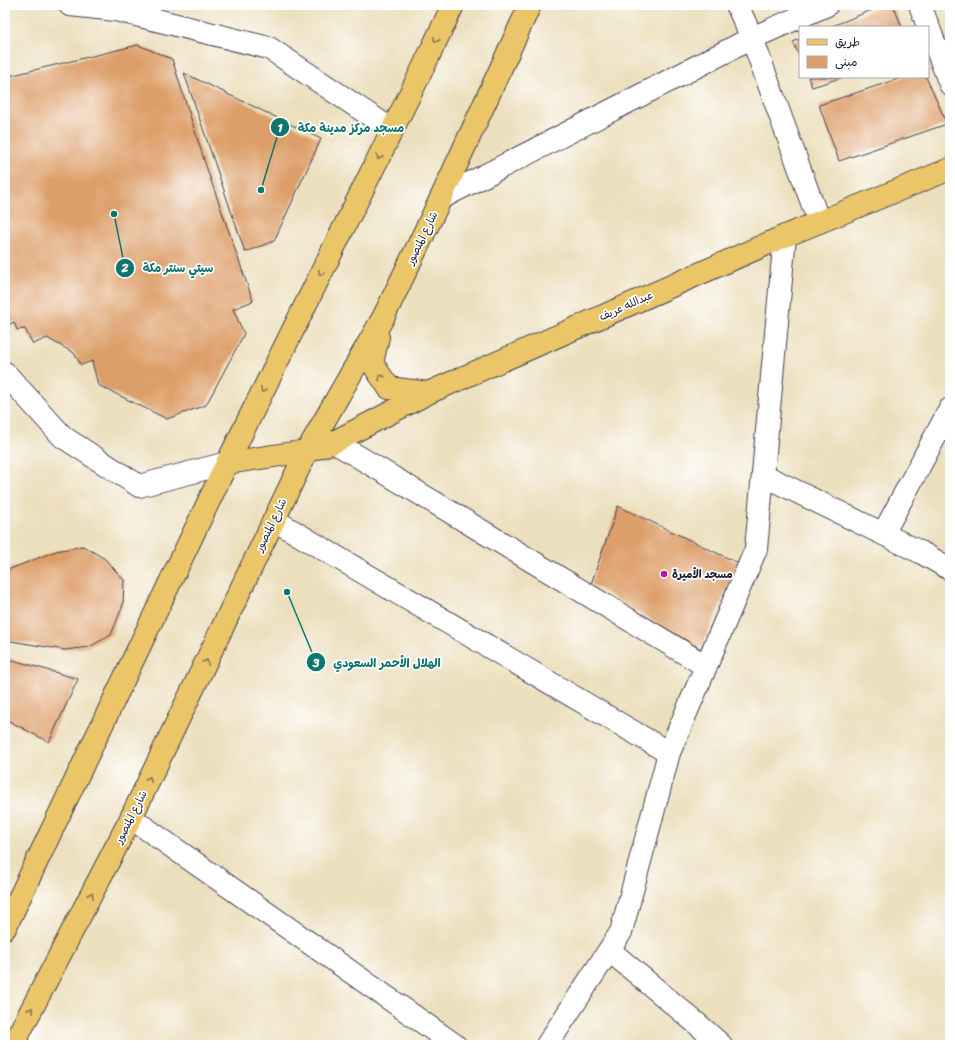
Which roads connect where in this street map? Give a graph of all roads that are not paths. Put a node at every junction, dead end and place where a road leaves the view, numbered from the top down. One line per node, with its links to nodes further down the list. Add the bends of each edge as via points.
1 (70, 5): 11 (street, via 116,10 269,48)
2 (453, 5): 11 (main road, one-way to 11)
3 (530, 5): 13 (main road, شارع المنصور)
4 (737, 5): 9 (street)
5 (827, 5): 9 (street)
6 (920, 5): 7 (street)
7 (928, 26)
8 (929, 29): 10 (street)
9 (752, 38): 13 (street); 14 (street)
10 (950, 84)
11 (392, 130): 22 (main road, one-way to 22)
12 (950, 169): 14 (main road, عبدالله عريف)
13 (441, 198): 16 (main road, شارع المنصور)
14 (819, 222): 15 (main road, عبدالله عريف)
15 (785, 236): 18 (main road, عبدالله عريف); 23 (street)
16 (384, 316): 18 (main road, one-way to 16, via 389,388 372,363); 21 (main road, شارع المنصور)
17 (5, 373): 22 (street, via 63,437 139,486)
18 (428, 393): 20 (main road, عبدالله عريف)
19 (950, 410): 25 (street)
20 (334, 442): 21 (main road, عبدالله عريف); 27 (street)
21 (307, 451): 22 (main road, عبدالله عريف); 24 (main road, شارع المنصور)
22 (227, 463): 30 (main road)
23 (763, 475): 25 (street); 27 (street, via 756,549)
24 (274, 520): 28 (street); 29 (main road, شارع المنصور, one-way to 24)
25 (883, 534): 26 (street)
26 (950, 569)
27 (706, 666): 28 (street)
28 (669, 753): 31 (street, via 621,932)
29 (131, 818): 32 (main road, شارع المنصور, one-way to 29); 33 (street)
30 (5, 928)
31 (610, 950): 34 (street); 35 (street)
32 (13, 1045)
33 (455, 1045)
34 (547, 1045)
35 (721, 1045)

